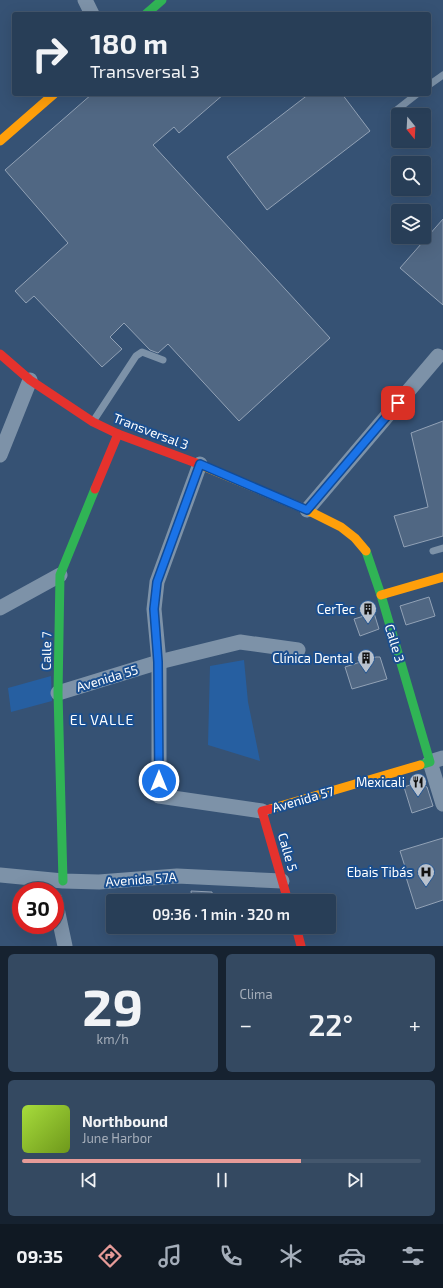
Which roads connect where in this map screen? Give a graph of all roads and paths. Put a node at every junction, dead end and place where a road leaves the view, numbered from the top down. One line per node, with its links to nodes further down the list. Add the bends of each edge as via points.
1 (85, 0): 3 (street)
2 (161, 1): 4 (street)
3 (91, 12)
4 (148, 12)
5 (443, 75): 6 (lane)
6 (431, 84)
7 (52, 96): 10 (street)
8 (415, 96): 9 (lane)
9 (399, 108)
10 (0, 141)
11 (0, 354): 14 (street, Transversal 3)
12 (438, 356): 19 (street)
13 (163, 360): 15 (lane, via 142,352 136,356)
14 (30, 380): 15 (street, Transversal 3); 17 (street)
15 (93, 422): 16 (street, Transversal 3)
16 (118, 434): 18 (street, Transversal 3); 22 (street, Calle 7)
17 (0, 455)
18 (200, 464): 19 (street, Transversal 3); 27 (street, via 157,582 154,609)
19 (307, 510): 24 (street, Calle 3, via 341,527 355,538 367,553)
20 (443, 548): 21 (lane)
21 (433, 551)
22 (60, 575): 25 (street); 28 (street, Calle 7)
23 (443, 577): 24 (street)
24 (381, 595): 29 (street, Calle 3)
25 (0, 608)
26 (298, 650): 27 (street, Avenida 55, via 240,642)
27 (158, 662): 28 (street, Avenida 55); 31 (street, Avenida 57, via 160,796)
28 (58, 693): 33 (street, Calle 7)
29 (437, 760): 30 (street, Calle 3); 31 (street, Avenida 57)
30 (443, 804)
31 (262, 811): 34 (street, Calle 5)
32 (0, 875): 33 (street, Avenida 57A)
33 (62, 881): 34 (street, Avenida 57A, via 99,882 177,876)
34 (282, 881): 35 (street, Calle 5)
35 (286, 894)
36 (62, 934): 38 (street)
37 (298, 934): 39 (street)
38 (64, 946)
39 (302, 946)

